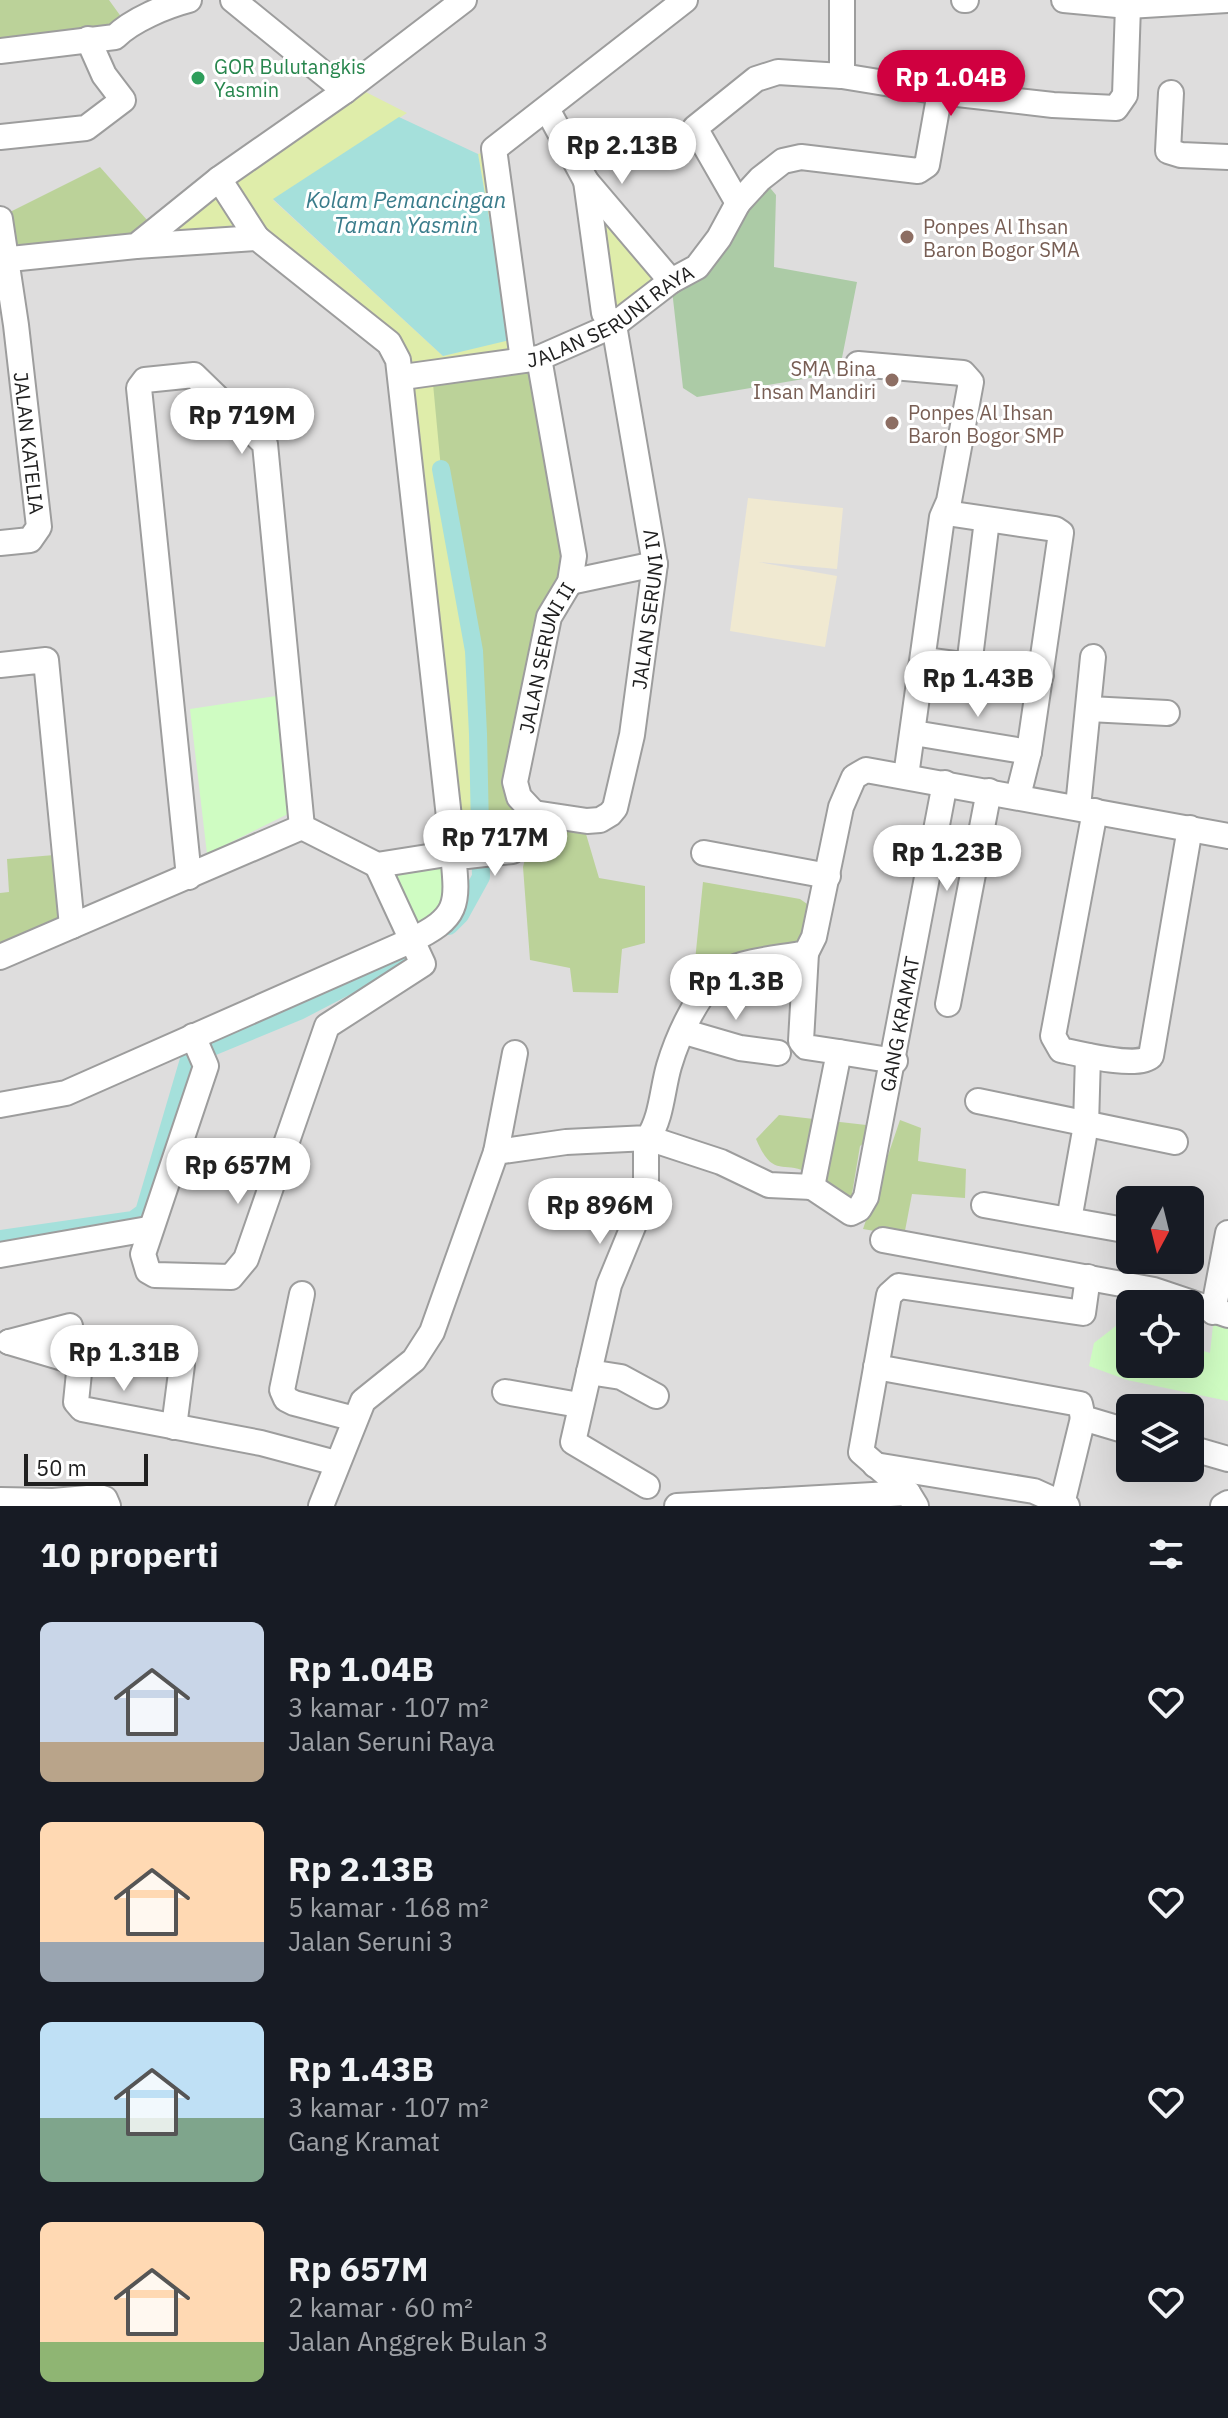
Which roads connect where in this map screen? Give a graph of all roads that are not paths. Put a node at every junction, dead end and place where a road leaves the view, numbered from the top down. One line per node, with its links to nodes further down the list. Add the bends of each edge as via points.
1 (189, 0): 8 (street)
2 (464, 0): 13 (street)
3 (685, 0): 16 (street)
4 (842, 0): 12 (street)
5 (1064, 0): 9 (street)
6 (1228, 0): 9 (street)
7 (241, 2): 13 (street)
8 (162, 3): 10 (street, via 157,14 115,37)
9 (1128, 6): 14 (street, via 1125,95 1116,108)
10 (88, 39): 11 (street); 17 (street, via 104,75 123,100 86,128)
11 (0, 51)
12 (842, 76): 14 (street); 21 (street, via 769,73 699,122 696,135)
13 (345, 91): 19 (street)
14 (940, 92): 21 (street, JALAN SERUNI RAYA, via 924,168 801,157 783,161)
15 (1171, 93): 18 (street, via 1168,151)
16 (547, 109): 20 (street); 28 (street, JALAN SERUNI II, via 498,142 495,155)
17 (0, 137)
18 (1228, 157)
19 (219, 179): 23 (street); 24 (street)
20 (586, 181): 26 (street); 27 (street, JALAN SERUNI IV, via 604,313)
21 (738, 203): 26 (street, JALAN SERUNI RAYA, via 697,267)
22 (0, 219): 25 (street, JALAN KATELIA)
23 (257, 238): 24 (street); 30 (street, via 389,343)
24 (136, 246): 25 (street)
25 (3, 260): 33 (street, JALAN KATELIA, via 16,325 39,527 30,540)
26 (671, 281): 27 (street, JALAN SERUNI RAYA)
27 (614, 325): 28 (street, JALAN SERUNI RAYA); 34 (street, JALAN SERUNI IV)
28 (531, 359): 30 (street, JALAN SERUNI RAYA); 35 (street, JALAN SERUNI II, via 574,556)
29 (858, 364): 45 (street, via 963,373 971,382 942,517)
30 (403, 377): 55 (street)
31 (953, 514): 32 (street)
32 (987, 520): 39 (street); 40 (street, via 1061,533)
33 (0, 543)
34 (655, 564): 35 (street); 50 (street, JALAN SERUNI IV, via 632,735 615,808 600,820 587,821)
35 (570, 582): 50 (street, JALAN SERUNI II, via 549,617 515,782 519,797)
36 (1093, 657): 41 (street)
37 (932, 661): 39 (street)
38 (0, 665): 59 (street, via 46,660)
39 (969, 666): 40 (street)
40 (1041, 675): 44 (street)
41 (1089, 709): 42 (street); 49 (street)
42 (1167, 713)
43 (920, 734): 44 (street)
44 (1029, 752): 48 (street)
45 (906, 776): 46 (street); 57 (street, via 866,770 854,777 841,807)
46 (945, 783): 47 (street); 70 (street, GANG KRAMAT)
47 (989, 791): 48 (street); 63 (street)
48 (1018, 796): 49 (street)
49 (1087, 809): 52 (street); 69 (street, via 1053,1036 1061,1050)
50 (534, 813): 55 (street, via 512,851)
51 (302, 827): 56 (street); 58 (street); 58 (street, via 265,444 194,375 145,380 139,388)
52 (1190, 828): 53 (street); 69 (street, via 1151,1056 1141,1062)
53 (1228, 836)
54 (704, 853): 57 (street)
55 (462, 855): 56 (street); 60 (street, via 452,914)
56 (377, 865): 60 (street)
57 (828, 876): 61 (street)
58 (189, 877): 59 (street)
59 (72, 926): 62 (street)
60 (416, 951): 65 (street); 81 (street, via 420,967 327,1026 237,1273 155,1275 148,1271 143,1254)
61 (806, 953): 64 (street, via 729,970 702,996); 66 (street, via 801,1041 806,1047)
62 (0, 957)
63 (948, 1004)
64 (685, 1032): 68 (street); 74 (street, via 670,1064 656,1126)
65 (198, 1045): 72 (street, via 66,1093); 81 (street, via 206,1066)
66 (839, 1052): 70 (street); 77 (street)
67 (515, 1053): 76 (street)
68 (778, 1053)
69 (1088, 1056): 73 (street)
70 (895, 1061): 77 (street, GANG KRAMAT, via 859,1209 841,1210)
71 (978, 1101): 73 (street)
72 (0, 1105)
73 (1086, 1125): 75 (street); 79 (street)
74 (647, 1138): 76 (street); 77 (street, via 721,1162 769,1185); 91 (street, via 646,1195 609,1285)
75 (1175, 1142)
76 (496, 1152): 96 (street, via 432,1332 414,1360 363,1401)
77 (812, 1187)
78 (984, 1205): 79 (street)
79 (1069, 1220): 80 (street)
80 (1116, 1228)
81 (148, 1229): 84 (street)
82 (1228, 1233): 87 (street)
83 (883, 1240): 85 (street)
84 (0, 1255)
85 (1088, 1277): 87 (street, via 1154,1290); 90 (street, via 1083,1313 899,1286 889,1295)
86 (302, 1294): 96 (street, via 282,1390 294,1403)
87 (1220, 1314)
88 (4, 1342): 97 (street, via 77,1361 76,1406)
89 (182, 1365): 97 (street)
90 (876, 1367): 95 (street, via 1080,1404); 102 (street, via 861,1452)
91 (589, 1372): 93 (street, via 621,1377); 94 (street)
92 (505, 1392): 94 (street)
93 (656, 1396)
94 (579, 1405): 103 (street, via 573,1442)
95 (1083, 1418): 98 (street); 106 (street)
96 (355, 1419): 101 (street)
97 (174, 1427): 101 (street)
98 (1116, 1428)
99 (1204, 1452): 100 (street)
100 (1228, 1459)
101 (336, 1463): 109 (street)
102 (873, 1464): 104 (street); 106 (street)
103 (647, 1486)
104 (912, 1499): 110 (street)
105 (0, 1500): 107 (street)
106 (1055, 1503)
107 (49, 1504): 108 (street, via 99,1497)
108 (108, 1506)
109 (321, 1506)
110 (677, 1506)

